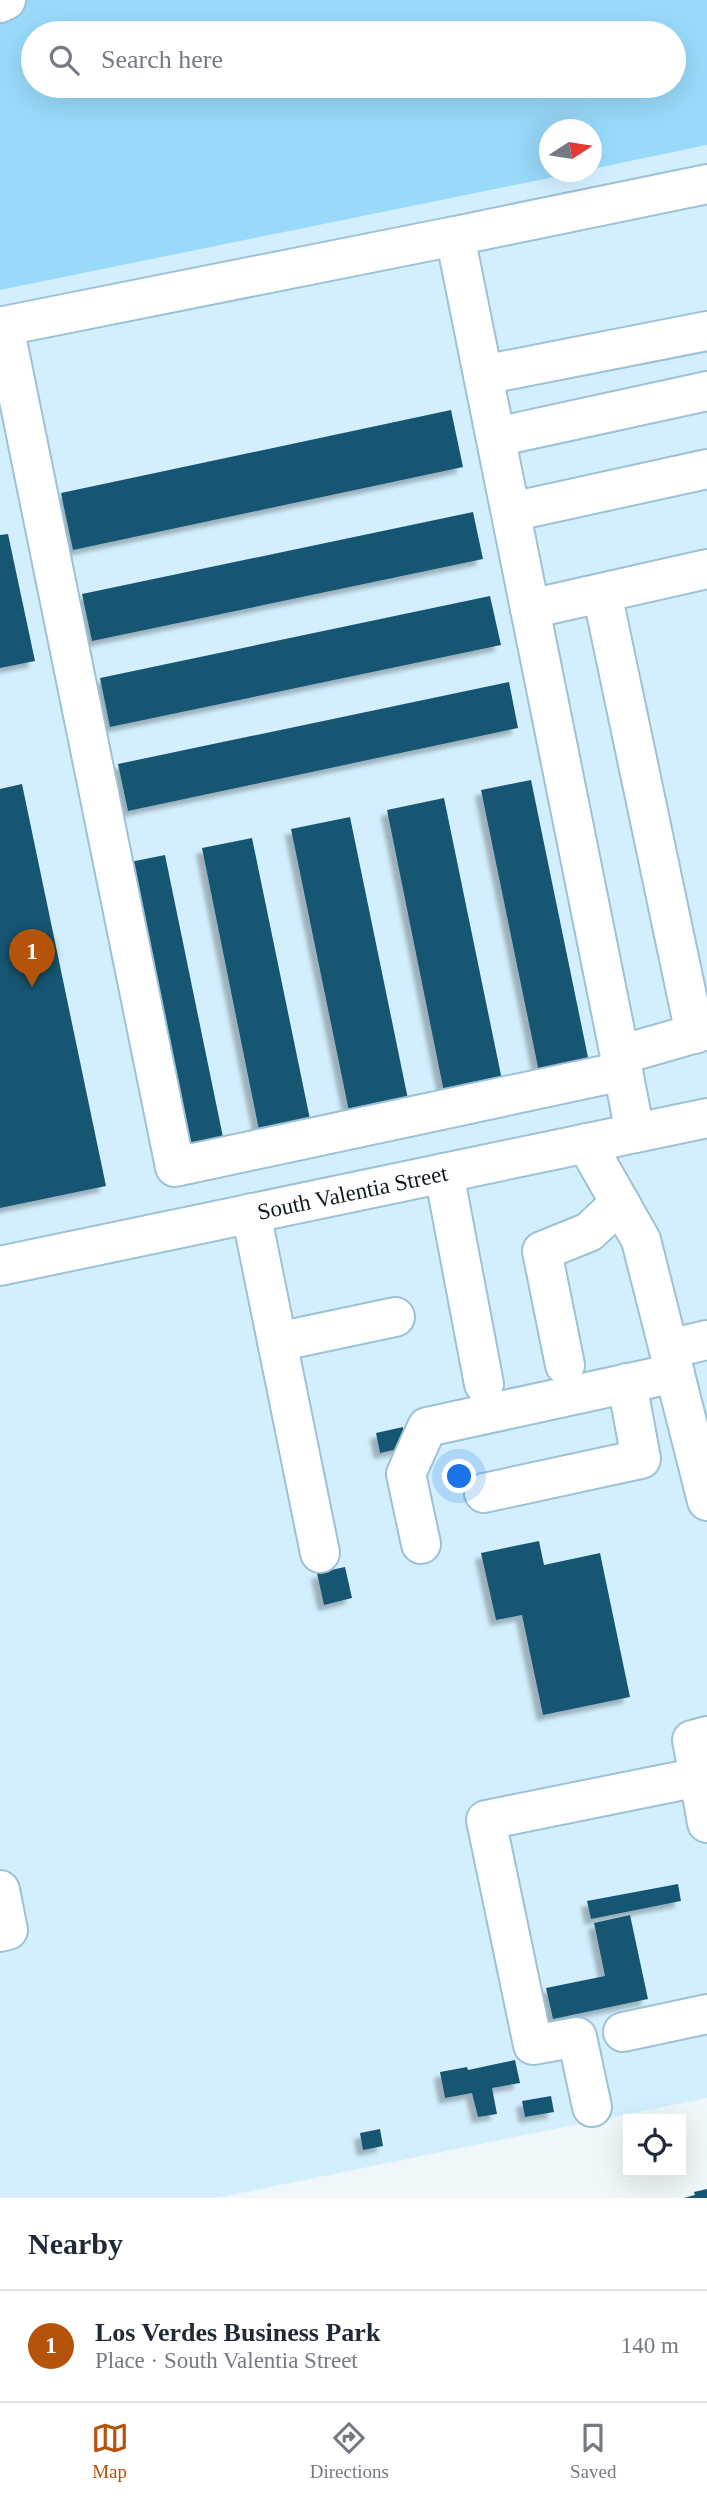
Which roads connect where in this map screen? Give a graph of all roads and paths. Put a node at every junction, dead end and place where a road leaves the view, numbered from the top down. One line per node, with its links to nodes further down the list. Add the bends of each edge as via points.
1 (6, 0): 2 (street)
2 (0, 3)
3 (707, 184): 4 (street)
4 (455, 236): 6 (street); 15 (street, via 5,326 21,409 175,1167)
5 (707, 331): 6 (street)
6 (484, 375): 8 (street)
7 (707, 391): 8 (street)
8 (496, 436): 10 (street)
9 (707, 469): 10 (street)
10 (511, 512): 13 (street)
11 (707, 569): 12 (street)
12 (602, 593): 13 (street); 14 (street)
13 (530, 609): 15 (street)
14 (701, 1032): 15 (street)
15 (622, 1063): 17 (street)
16 (707, 1118): 17 (street, South Valentia Street)
17 (635, 1133): 18 (street, South Valentia Street)
18 (586, 1143): 19 (street, South Valentia Street); 20 (street)
19 (444, 1173): 21 (street, South Valentia Street); 29 (street)
20 (620, 1203): 26 (street, via 640,1240); 27 (street, via 589,1232 542,1251)
21 (251, 1213): 22 (street, South Valentia Street); 25 (street)
22 (0, 1266)
23 (395, 1317): 25 (street)
24 (707, 1340): 26 (street)
25 (277, 1342): 33 (street)
26 (672, 1361): 28 (street); 31 (street)
27 (565, 1365)
28 (626, 1383): 30 (street, via 640,1459); 32 (street, via 427,1427 406,1474)
29 (484, 1384)
30 (484, 1493)
31 (707, 1501)
32 (421, 1544)
33 (320, 1553)
34 (707, 1736): 35 (street, via 692,1740)
35 (699, 1777): 36 (street); 41 (street, via 486,1820 533,2045 577,2037)
36 (707, 1824)
37 (0, 1890): 38 (street, via 8,1930)
38 (0, 1932)
39 (707, 2014): 40 (street)
40 (623, 2032)
41 (592, 2107)

